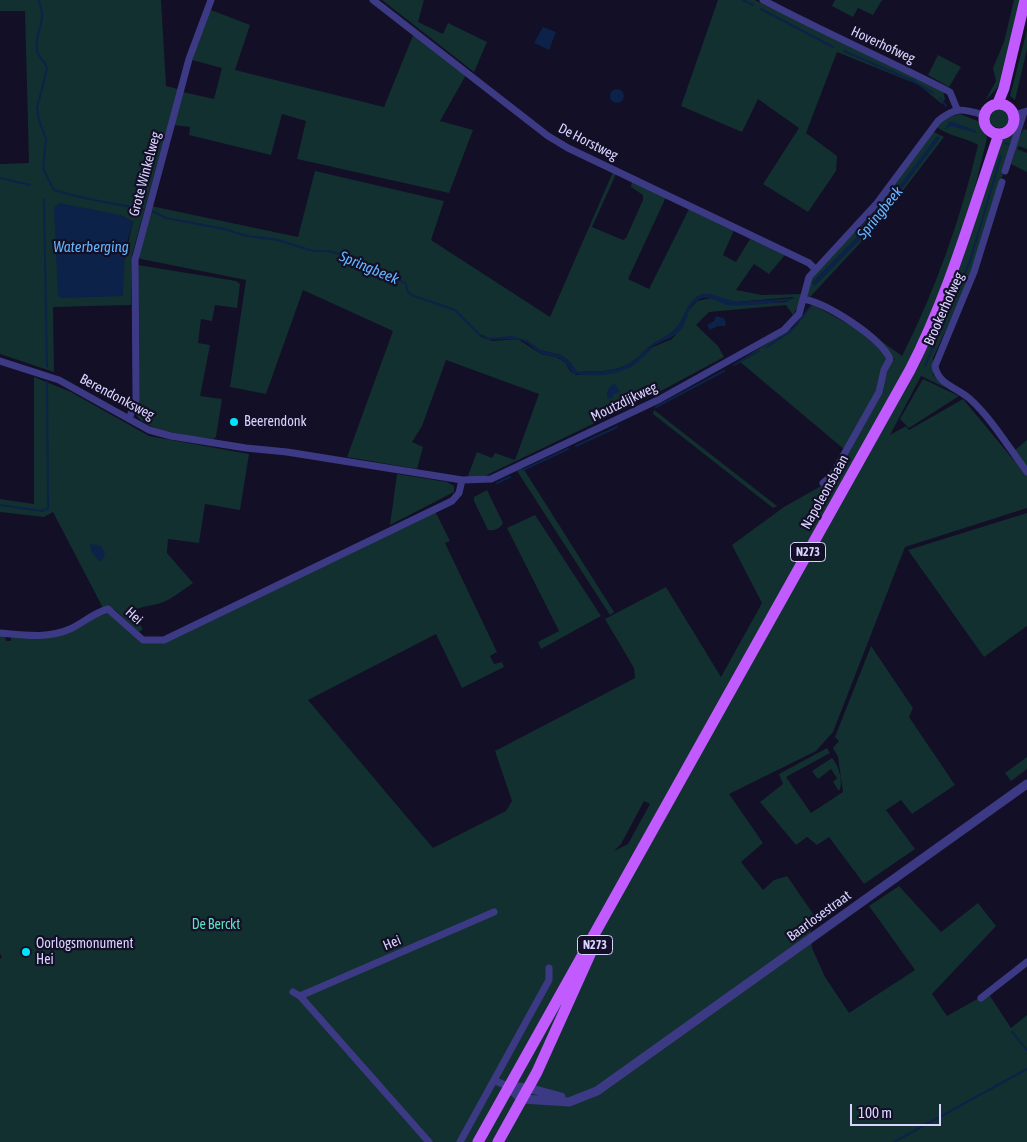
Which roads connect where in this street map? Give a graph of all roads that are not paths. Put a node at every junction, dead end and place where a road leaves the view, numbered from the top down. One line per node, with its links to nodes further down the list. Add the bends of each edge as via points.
1 (211, 0): 15 (street, Grote Winkelweg, via 190,59 135,260 136,400)
2 (373, 0): 12 (street, De Horstweg, via 548,136 809,263)
3 (763, 0): 6 (street, Hoverhofweg, via 950,92)
4 (1025, 0): 7 (main road, N273, via 1004,88)
5 (1027, 22): 7 (main road, N273, via 1010,90)
6 (957, 109): 8 (street); 12 (street, Moutzdijkweg, via 938,120 877,203)
7 (1014, 110): 8 (main road, via 989,107); 9 (main road, N273, via 1012,128); 10 (street)
8 (984, 115): 9 (main road, via 985,124)
9 (995, 133): 21 (main road, Napoleonsbaan / N273, via 962,251 913,363)
10 (1005, 171)
11 (1002, 182): 16 (street, Brookerhofweg, via 974,272 935,366 940,378 970,398 980,409)
12 (815, 269): 13 (street, Moutzdijkweg, via 807,282)
13 (803, 299): 17 (street, Moutzdijkweg, via 793,322 773,338 660,399 491,479); 18 (street, via 828,308 865,332 890,359 879,392 833,474)
14 (0, 361): 15 (street, Berendonksweg, via 59,380)
15 (129, 419): 17 (street, Berendonksweg, via 149,430 171,436)
16 (1027, 472)
17 (462, 480): 19 (street, Hei, via 459,493 452,501 164,640 143,640 108,609 55,634 36,636)
18 (823, 483)
19 (0, 632)
20 (1027, 784): 32 (street, Baarlosestraat, via 597,1091)
21 (618, 889): 29 (main road, Napoleonsbaan / N273); 30 (main road, Napoleonsbaan / N273, via 571,1001)
22 (494, 912): 26 (street, Hei)
23 (1027, 962): 27 (street)
24 (549, 968): 28 (street, via 549,980)
25 (293, 992): 26 (street)
26 (300, 996): 33 (street)
27 (981, 998)
28 (494, 1080): 29 (street); 34 (street)
29 (507, 1086): 30 (street); 31 (street); 35 (main road, N273)
30 (528, 1088): 31 (main road, N273); 32 (street)
31 (522, 1099): 32 (street, via 569,1102); 36 (main road, N273)
32 (579, 1099)
33 (429, 1142)
34 (460, 1142)
35 (478, 1142)
36 (498, 1142)

